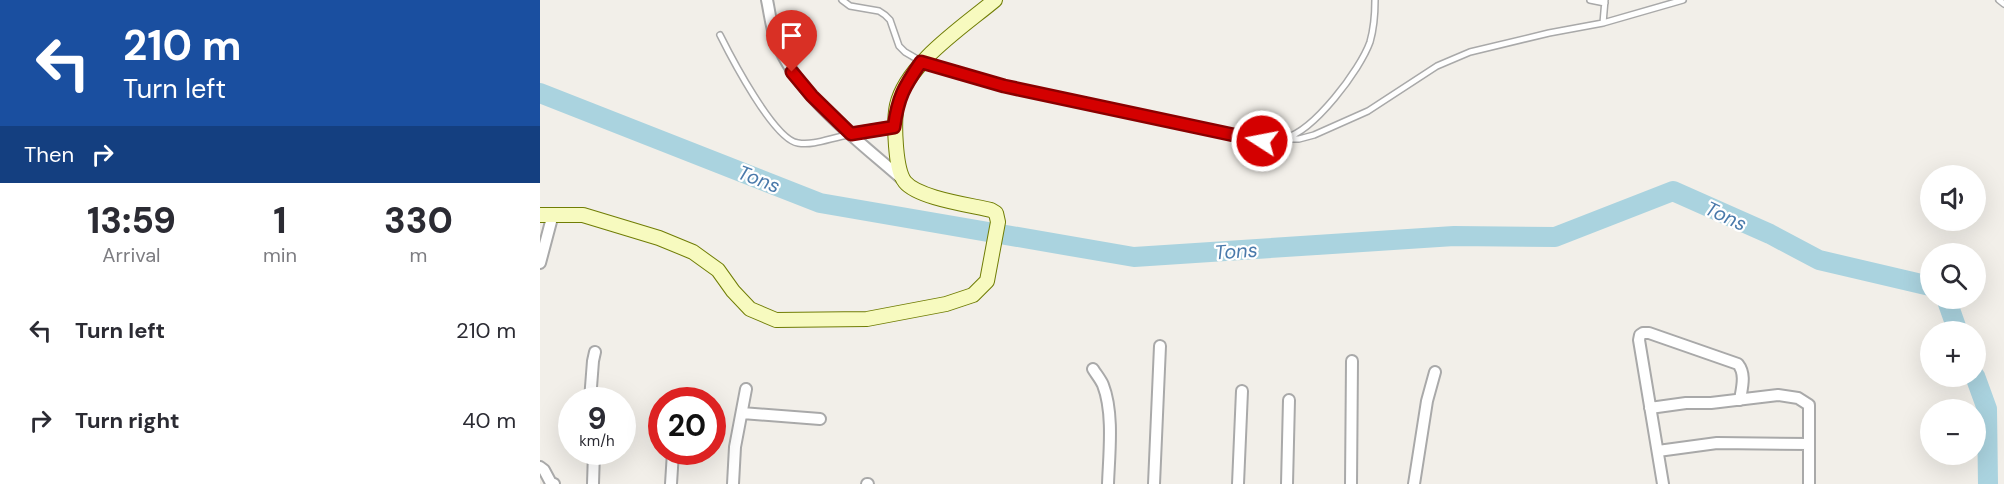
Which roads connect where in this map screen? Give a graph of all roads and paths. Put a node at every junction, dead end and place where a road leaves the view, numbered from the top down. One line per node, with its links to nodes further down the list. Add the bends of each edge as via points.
1 (767, 0): 14 (street, via 776,41 792,72)
2 (842, 0): 12 (lane, via 850,6 885,15 899,46)
3 (995, 0): 12 (street)
4 (1375, 0): 15 (lane, via 1370,42 1356,67 1325,109 1309,125)
5 (1590, 0): 8 (lane)
6 (1683, 0): 10 (lane)
7 (1999, 0): 9 (lane)
8 (1605, 1): 10 (lane)
9 (2004, 4)
10 (1603, 23): 15 (lane, via 1470,52 1437,66 1368,111 1299,140)
11 (720, 35): 14 (lane, via 749,90 795,143)
12 (921, 62): 13 (street, via 903,90); 15 (lane, via 1004,86 1262,141)
13 (894, 127): 14 (street); 16 (street)
14 (851, 134): 16 (street)
15 (1286, 138)
16 (904, 182): 17 (street, via 923,194 996,213 998,222 987,281 973,294 946,304 867,319 776,320 750,309 718,270 693,252 583,215)
17 (547, 214): 18 (street)
18 (540, 263)
19 (1160, 346): 42 (street)
20 (596, 352): 24 (street)
21 (1352, 361): 45 (street)
22 (1093, 369): 41 (street, via 1103,383 1107,399)
23 (1435, 372): 46 (street)
24 (591, 387)
25 (746, 389): 30 (street)
26 (1242, 391): 43 (street)
27 (1740, 399): 29 (street); 29 (street, via 1743,378 1738,364 1643,333 1639,340); 32 (street, via 1790,395 1803,401 1809,405)
28 (1289, 400): 44 (street)
29 (1650, 408): 33 (street)
30 (742, 413): 31 (street); 40 (street)
31 (820, 419)
32 (1809, 444): 33 (street, via 1717,443); 48 (street)
33 (1658, 451): 47 (street)
34 (594, 465): 38 (street)
35 (672, 465): 39 (street)
36 (540, 467): 37 (street)
37 (552, 484)
38 (594, 484)
39 (671, 484)
40 (733, 484)
41 (1108, 484)
42 (1154, 484)
43 (1238, 484)
44 (1287, 484)
45 (1351, 484)
46 (1414, 484)
47 (1663, 484)
48 (1809, 484)

